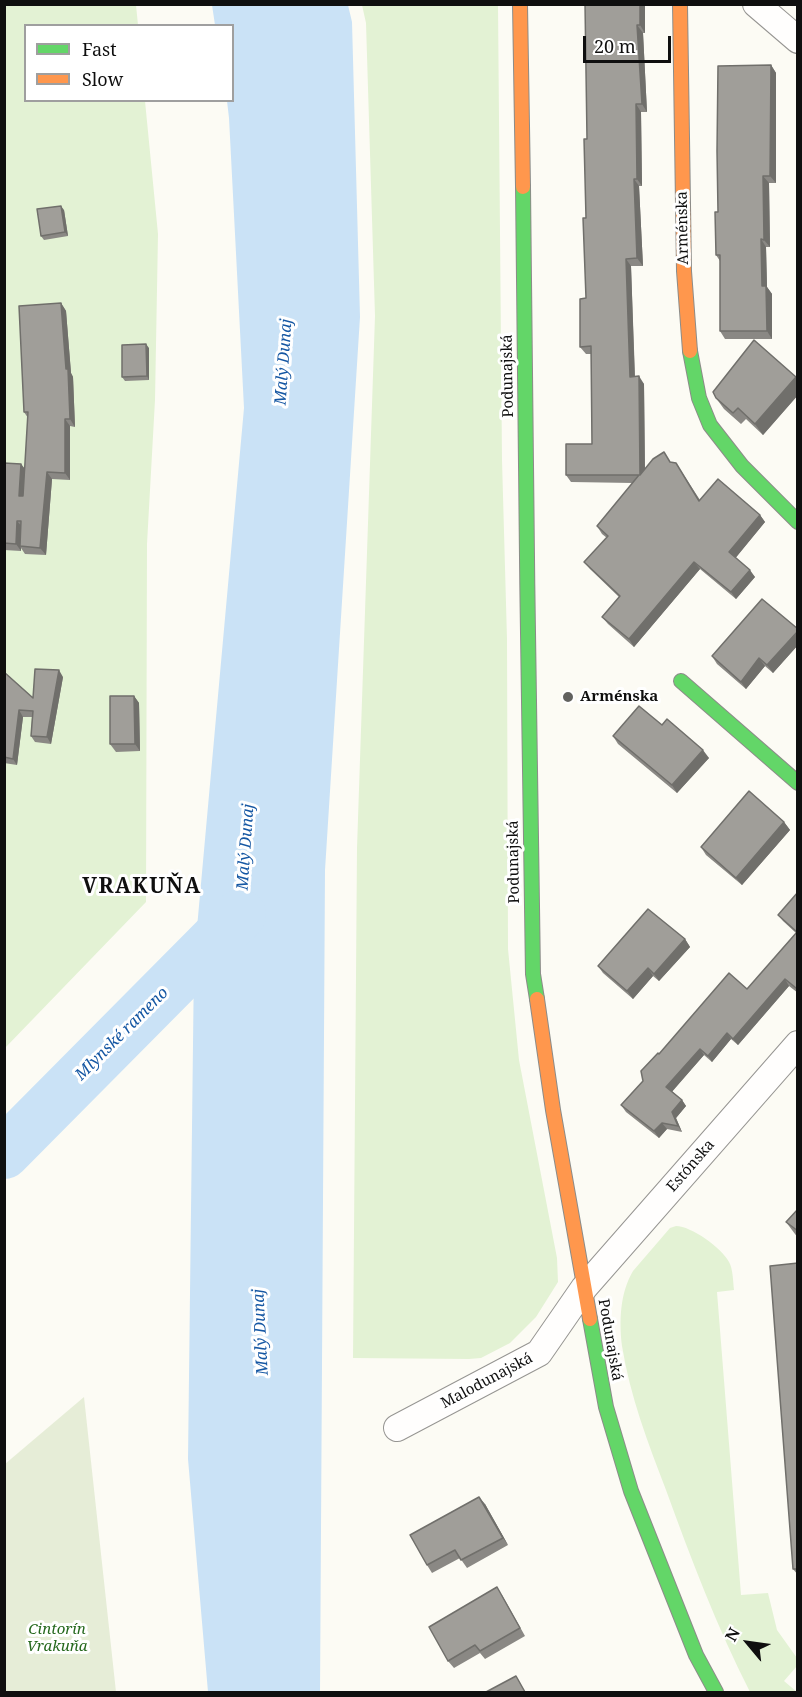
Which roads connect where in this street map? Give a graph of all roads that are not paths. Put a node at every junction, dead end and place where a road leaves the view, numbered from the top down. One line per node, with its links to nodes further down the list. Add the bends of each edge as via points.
1 (520, 4): 9 (street, Podunajská, via 533,974)
2 (680, 4): 5 (street, Arménska, via 684,271 689,348 699,398 710,425 737,459)
3 (756, 4): 4 (street)
4 (798, 40)
5 (798, 522)
6 (681, 681): 7 (street)
7 (798, 783)
8 (798, 1044): 9 (street, Estónska)
9 (584, 1288): 10 (street, Malodunajská, via 539,1353); 11 (street, Podunajská, via 602,1390 632,1491 696,1654)
10 (397, 1428)
11 (716, 1692)

